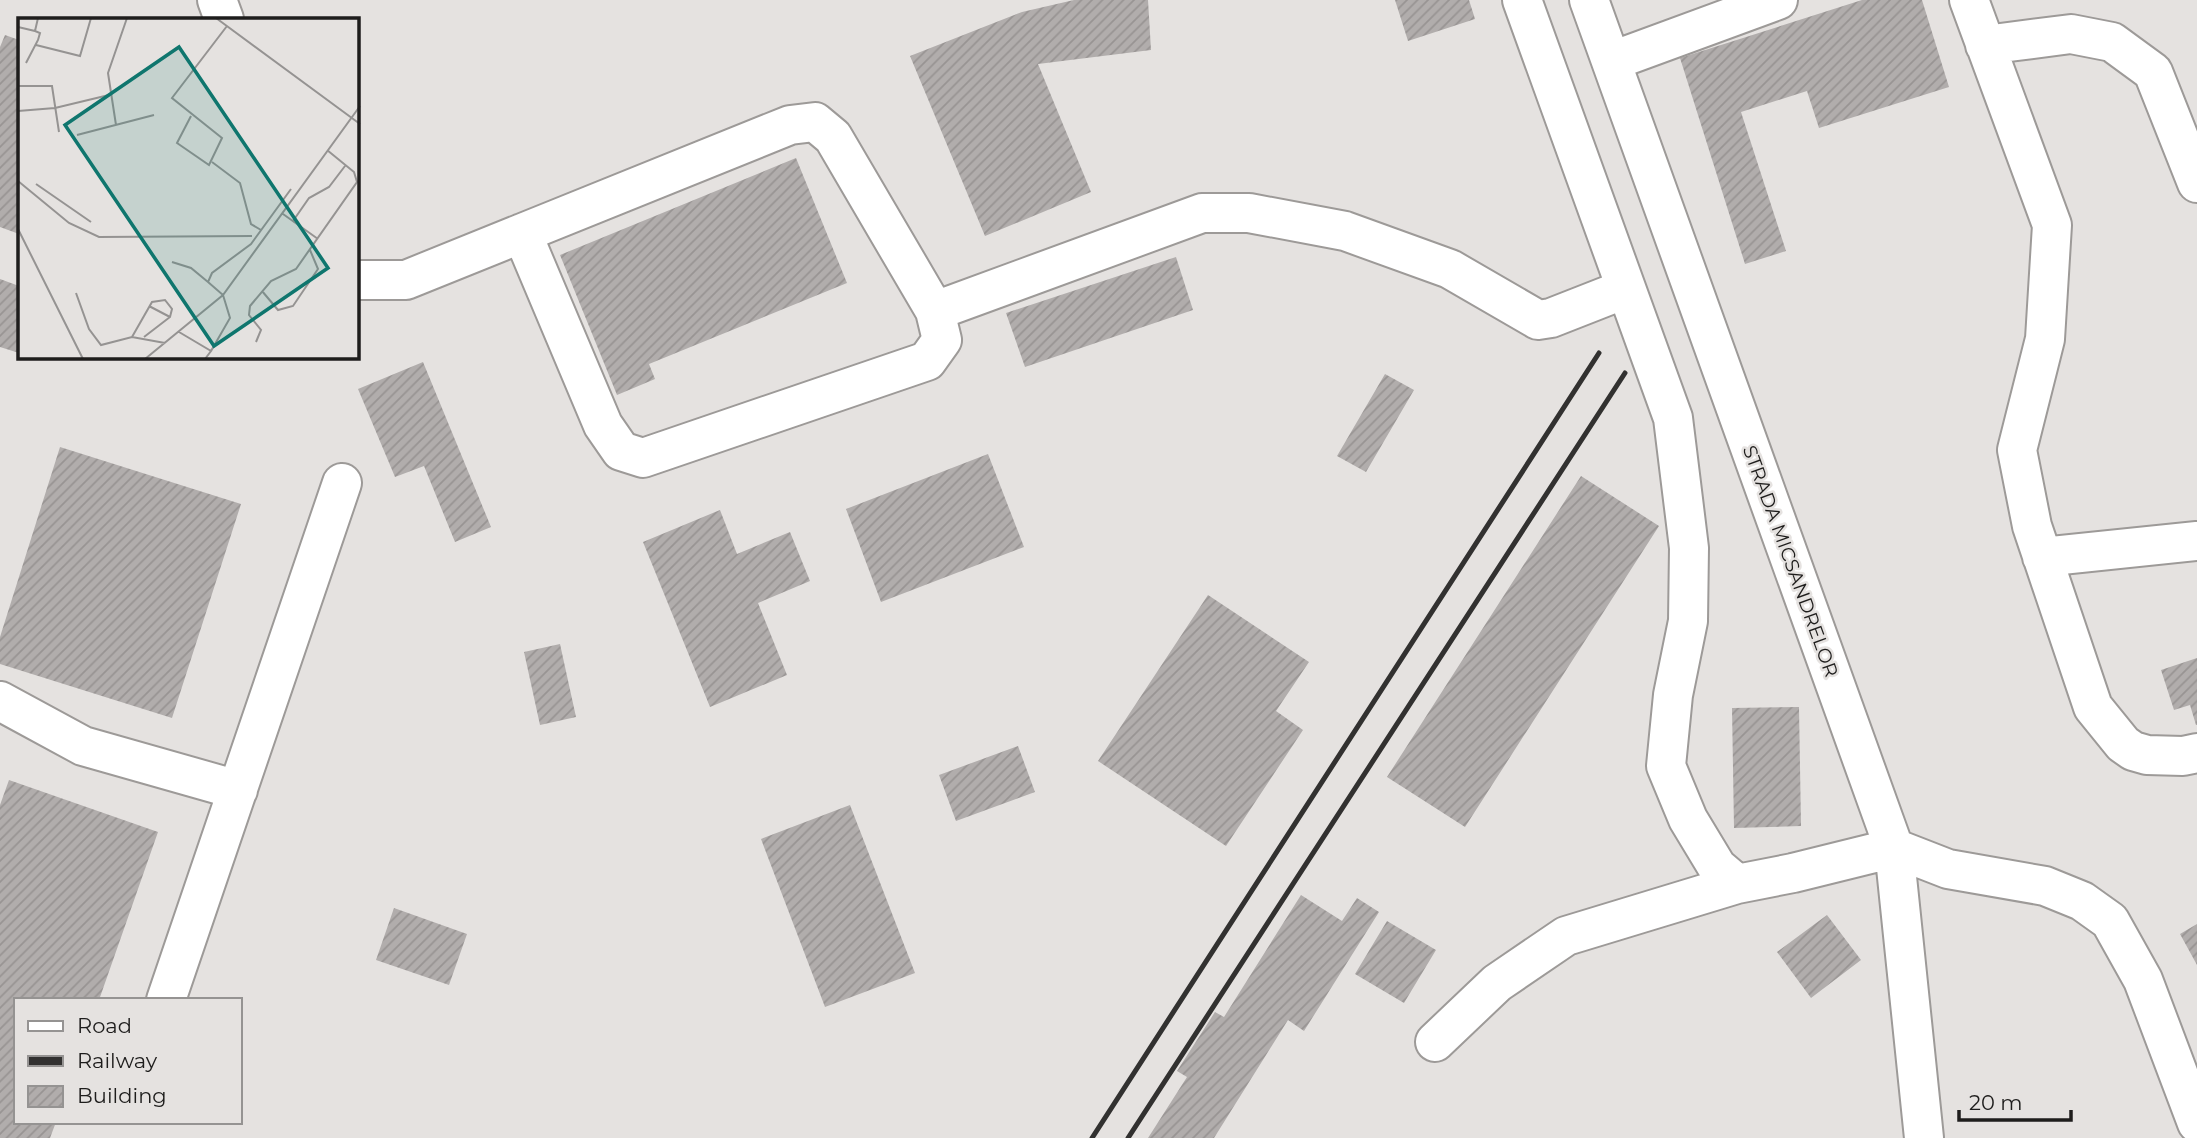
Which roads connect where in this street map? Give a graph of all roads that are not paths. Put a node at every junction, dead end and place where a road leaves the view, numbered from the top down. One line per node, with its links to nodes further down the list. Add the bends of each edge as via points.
1 (217, 0): 7 (street)
2 (1522, 0): 13 (street)
3 (1589, 0): 9 (street, STRADA MICSANDRELOR)
4 (1778, 0): 6 (street)
5 (1969, 0): 8 (street)
6 (1702, 13): 9 (street)
7 (224, 18)
8 (1985, 45): 10 (street, via 2071,34 2112,42 2153,72); 17 (street, via 2052,225 2045,339 2017,450)
9 (1612, 61): 21 (street, STRADA MICSANDRELOR)
10 (2197, 183)
11 (522, 233): 12 (street, via 406,280); 14 (street, via 790,125 815,122 833,137); 14 (street, via 603,425 621,451 643,458 928,361 942,340)
12 (359, 280)
13 (1625, 289): 14 (street, via 1538,320 1450,269 1345,231 1249,213 1202,213); 22 (street, via 1673,418 1689,548 1688,621 1673,695 1666,766 1688,819 1717,867)
14 (935, 311)
15 (342, 483): 20 (street)
16 (2197, 541): 17 (street)
17 (2042, 558): 19 (street, via 2093,708 2133,751 2147,755)
18 (0, 702): 20 (street, via 83,746)
19 (2197, 753)
20 (238, 790): 23 (street)
21 (1894, 848): 22 (street); 25 (street, via 1948,869 2045,886 2082,901 2110,922 2143,980); 26 (street, STRADA MICSANDRELOR)
22 (1737, 884): 24 (street, via 1566,936 1497,983)
23 (167, 998)
24 (1435, 1042)
25 (2197, 1123)
26 (1924, 1138)

